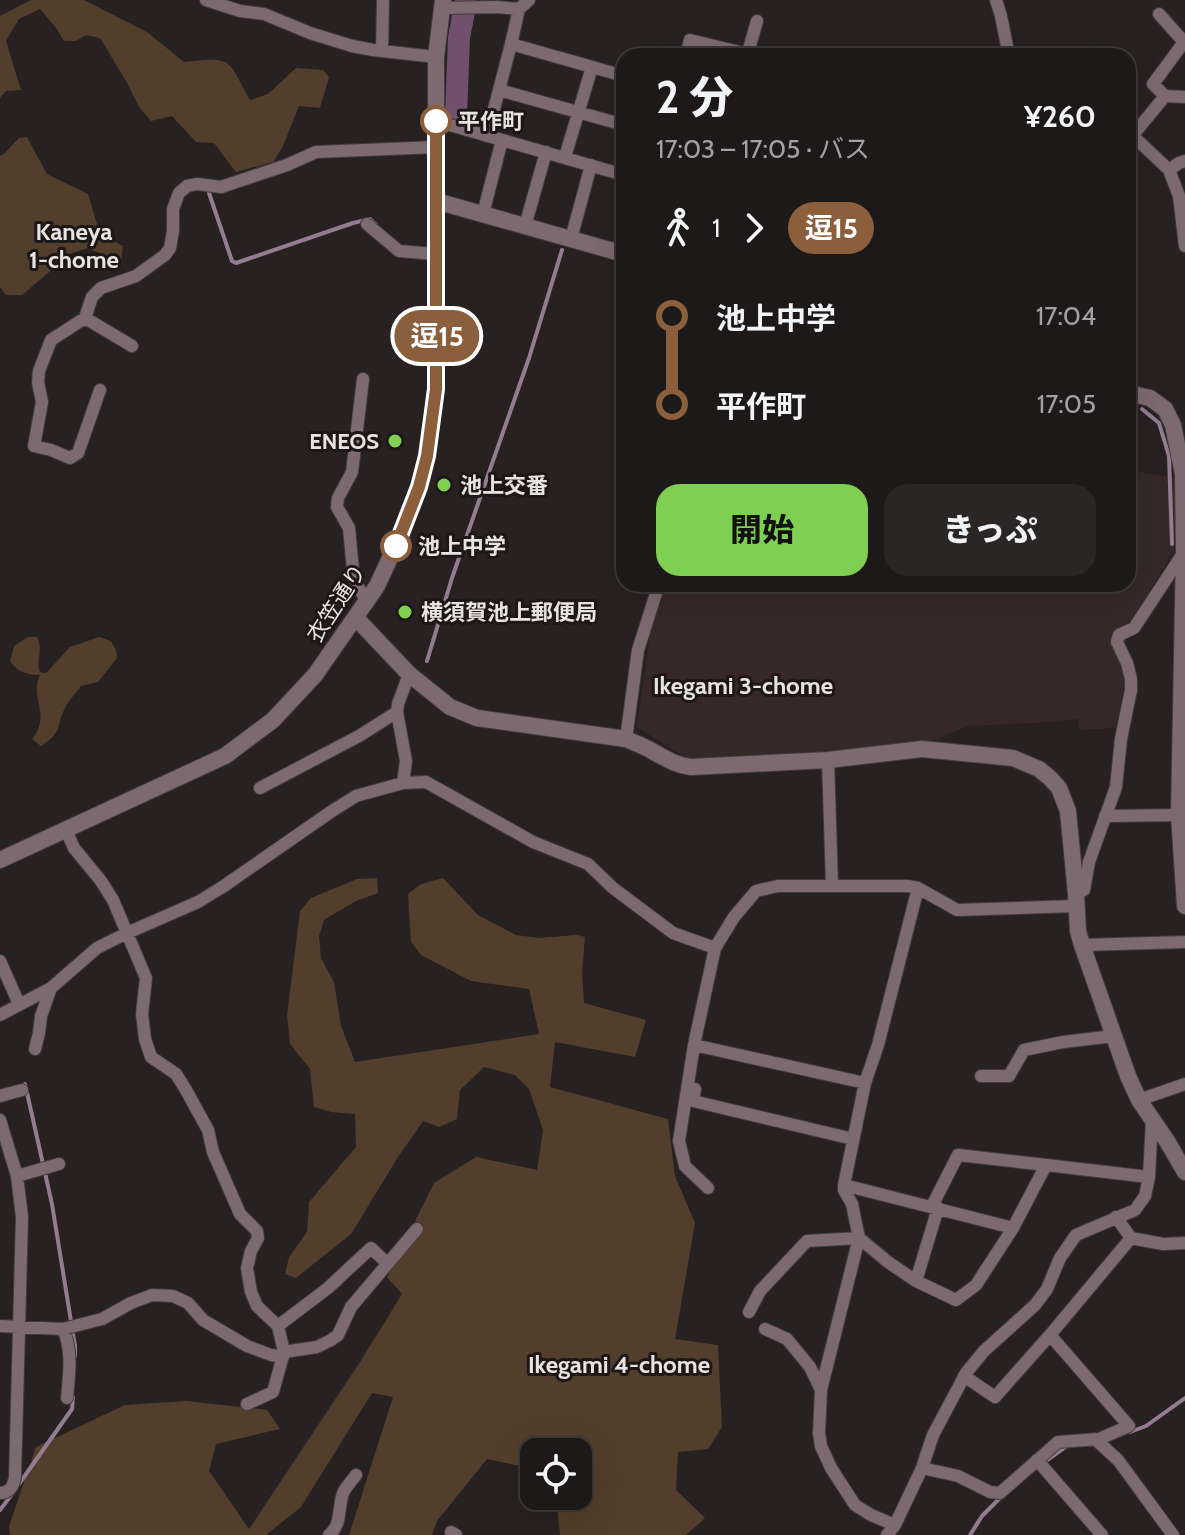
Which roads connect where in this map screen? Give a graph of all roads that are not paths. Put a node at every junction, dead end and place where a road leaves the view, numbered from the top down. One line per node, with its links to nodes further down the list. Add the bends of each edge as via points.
1 (206, 0): 13 (street)
2 (383, 0): 13 (street)
3 (996, 0): 12 (street)
4 (442, 4): 5 (street); 14 (street, 衣笠通り)
5 (524, 4): 8 (street)
6 (1159, 14): 18 (street, via 1184,42 1153,84)
7 (757, 21): 11 (street)
8 (511, 44): 15 (street); 17 (street)
9 (688, 48): 10 (street, via 690,40)
10 (722, 48)
11 (751, 48)
12 (1007, 48)
13 (382, 51): 14 (street)
14 (436, 57): 21 (street, 衣笠通り)
15 (592, 67): 16 (street); 20 (street)
16 (616, 74)
17 (499, 90): 20 (street); 24 (street)
18 (1165, 96): 19 (street); 23 (street)
19 (1185, 97)
20 (578, 112): 22 (street); 29 (street)
21 (436, 121): 24 (street); 27 (street, 衣笠通り)
22 (616, 123)
23 (1136, 127)
24 (487, 136): 26 (street)
25 (1136, 139): 32 (street)
26 (502, 140): 28 (street); 35 (street)
27 (437, 147): 34 (street, 衣笠通り); 42 (street, via 316,152 221,187 187,186 173,209 170,248 136,276 101,288)
28 (546, 152): 29 (street); 37 (street)
29 (565, 157): 31 (street)
30 (1185, 161): 32 (street)
31 (591, 165): 33 (street); 38 (street)
32 (1169, 170): 39 (street, via 1179,196)
33 (616, 173)
34 (436, 201): 35 (street); 41 (street, 衣笠通り)
35 (483, 214): 37 (street)
36 (367, 224): 41 (street, via 399,251)
37 (525, 226): 38 (street)
38 (571, 239): 40 (street)
39 (1185, 246)
40 (616, 252)
41 (435, 254): 51 (street, 衣笠通り, via 438,355 427,456 402,532)
42 (85, 318): 43 (street); 45 (street, via 51,340 39,371 42,402 34,446 70,458 78,453)
43 (132, 346)
44 (363, 379): 51 (street, via 352,472 337,507 349,528 354,581)
45 (100, 390)
46 (1136, 395): 47 (street, via 1165,409)
47 (1182, 450): 48 (street)
48 (1185, 500): 49 (street)
49 (1184, 551): 54 (street); 61 (street, via 1134,628 1119,635 1131,690 1116,787)
50 (656, 592): 56 (street, via 638,650)
51 (367, 601): 52 (street, 衣笠通り)
52 (356, 618): 53 (street); 62 (street, 衣笠通り, via 315,675 273,720 225,756)
53 (409, 674): 55 (street); 56 (street, via 450,707 477,718)
54 (1184, 685): 60 (street)
55 (397, 712): 58 (street, via 406,761); 59 (street)
56 (626, 739): 57 (street, via 679,766)
57 (828, 760): 64 (street); 66 (street, via 922,749 1013,758 1039,769 1059,788 1068,811)
58 (403, 783): 68 (street, via 356,796 198,902); 71 (street, via 426,782 533,842 588,864 673,933)
59 (260, 788)
60 (1182, 815): 61 (street); 67 (street)
61 (1105, 816): 66 (street, via 1084,890)
62 (66, 830): 63 (street, 衣笠通り); 68 (street, via 113,900)
63 (0, 860)
64 (832, 885): 65 (street); 71 (street, via 756,891)
65 (918, 888): 66 (street, via 957,910); 81 (street)
66 (1076, 900): 70 (street)
67 (1185, 906)
68 (127, 933): 73 (street, via 97,948); 107 (street, via 146,978 142,1014 151,1057 176,1074 186,1090 208,1130 240,1214 257,1231 247,1268 251,1292 257,1306)
69 (1185, 942): 70 (street)
70 (1082, 945): 76 (street)
71 (715, 948): 77 (street)
72 (0, 961): 74 (street)
73 (51, 988): 74 (street); 78 (street)
74 (19, 1004): 75 (street)
75 (0, 1015)
76 (1114, 1036): 79 (street, via 1024,1050 1009,1076); 85 (street)
77 (694, 1045): 80 (street); 81 (street)
78 (35, 1049)
79 (981, 1076)
80 (689, 1081): 88 (street, via 696,1082 693,1101); 95 (street, via 679,1141 685,1166)
81 (865, 1083): 88 (street)
82 (1185, 1084): 85 (street)
83 (22, 1090): 84 (street)
84 (0, 1096)
85 (1139, 1100): 87 (street)
86 (0, 1120): 92 (street)
87 (1152, 1120): 91 (street); 93 (street)
88 (853, 1139): 94 (street)
89 (59, 1164): 92 (street)
90 (1046, 1165): 93 (street); 96 (street, via 958,1155); 98 (street)
91 (1185, 1172)
92 (17, 1176): 108 (street, via 22,1217)
93 (1149, 1177): 97 (street, via 1135,1210)
94 (844, 1185): 96 (street); 100 (street)
95 (708, 1188)
96 (935, 1207): 98 (street); 104 (street)
97 (1116, 1217): 101 (street); 113 (street, via 1076,1235 1035,1305)
98 (1013, 1228): 104 (street, via 976,1285 956,1300)
99 (417, 1229): 103 (street)
100 (859, 1238): 104 (street); 105 (street, via 807,1241 760,1291); 114 (street)
101 (1131, 1238): 102 (street); 111 (street)
102 (1185, 1243)
103 (388, 1264): 107 (street, via 371,1248); 112 (street, via 351,1307 338,1335 317,1347)
104 (916, 1281)
105 (749, 1312)
106 (0, 1326): 108 (street)
107 (278, 1326): 112 (street)
108 (18, 1327): 109 (street); 121 (street, via 15,1478 11,1488)
109 (63, 1329): 112 (street, via 102,1319 152,1295 173,1296 247,1346); 115 (street, via 70,1357)
110 (765, 1329): 114 (street, via 787,1339)
111 (1050, 1335): 113 (street, via 995,1397); 117 (street, via 1129,1426)
112 (284, 1354): 116 (street, via 273,1392)
113 (964, 1376): 119 (street)
114 (821, 1390): 122 (street, via 819,1433 831,1468 855,1505)
115 (67, 1398)
116 (247, 1404)
117 (1095, 1439): 118 (street, via 1058,1442); 125 (street, via 1118,1460)
118 (1037, 1460): 119 (street, via 1000,1493); 124 (street)
119 (922, 1468): 122 (street)
120 (356, 1475): 123 (street)
121 (0, 1493)
122 (891, 1530)
123 (329, 1535)
124 (1102, 1535)
125 (1173, 1535)

